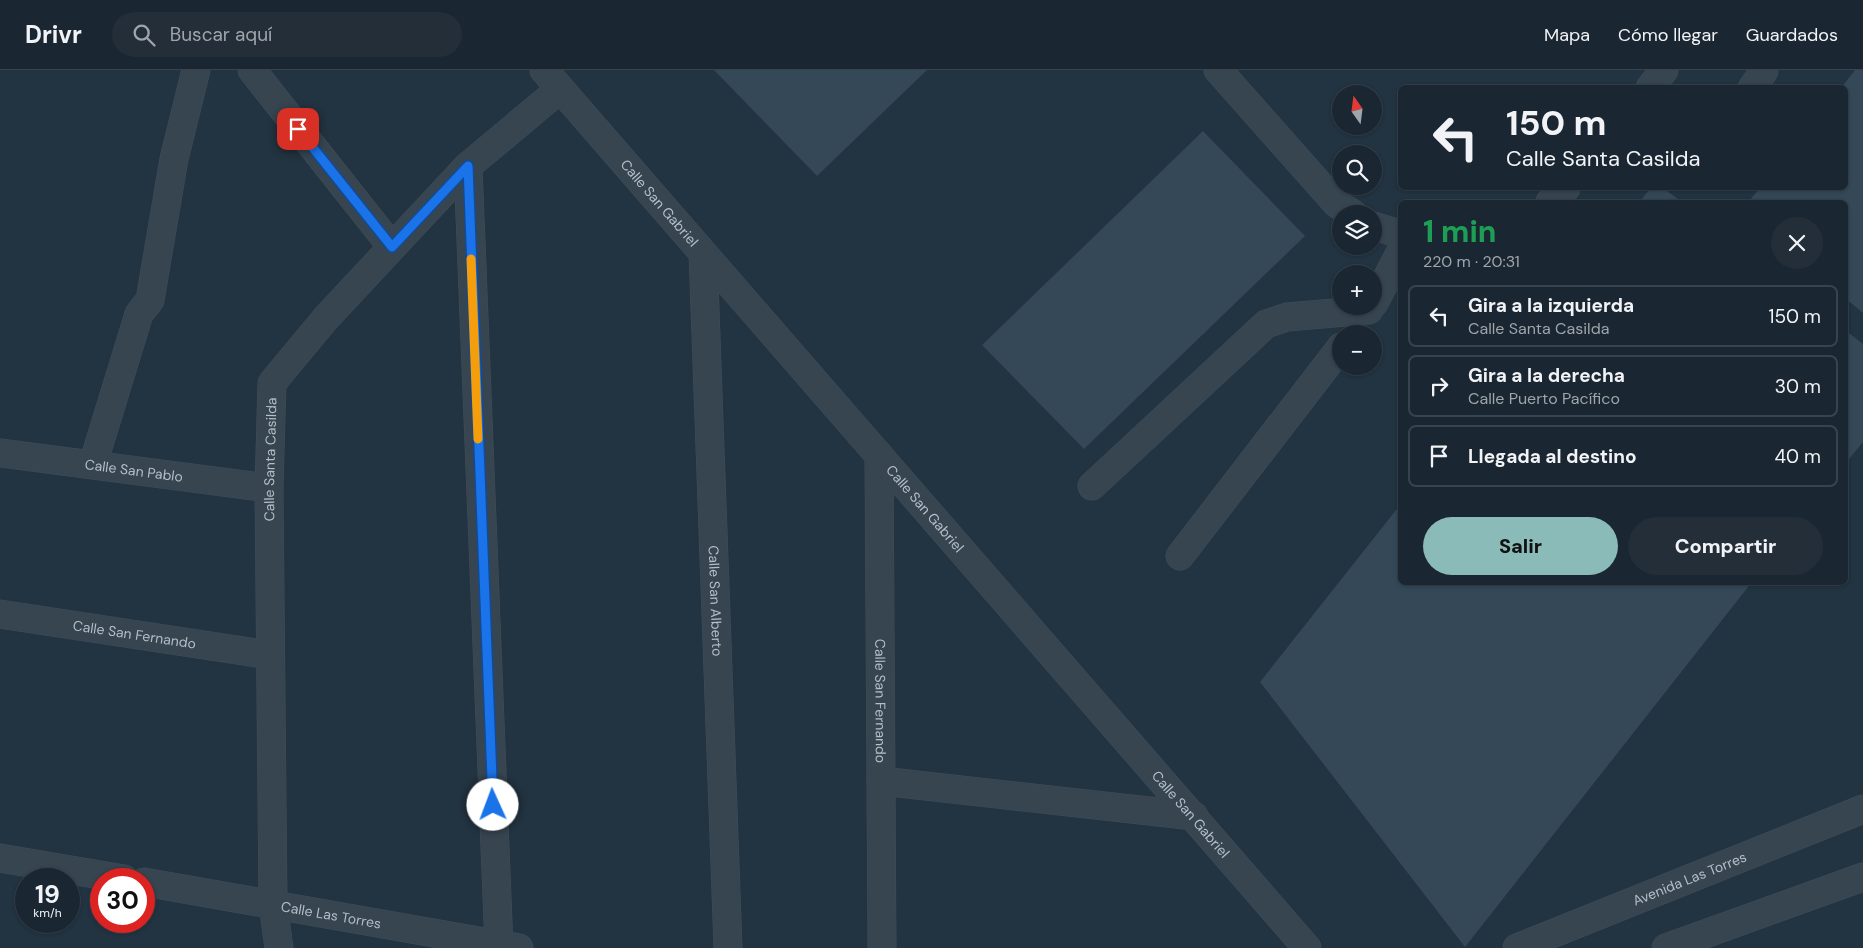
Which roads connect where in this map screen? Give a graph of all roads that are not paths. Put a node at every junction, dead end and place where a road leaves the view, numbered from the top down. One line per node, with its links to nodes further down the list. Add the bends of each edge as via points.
1 (196, 70): 25 (street, via 174,159 150,300 139,314)
2 (252, 70): 15 (street)
3 (1218, 70): 12 (street)
4 (1664, 70): 7 (street)
5 (1763, 70): 8 (street)
6 (552, 80): 9 (street, Calle Santa Casilda); 16 (street, Calle San Gabriel)
7 (1652, 85)
8 (1754, 85)
9 (468, 166): 15 (street, Calle Santa Casilda); 39 (street)
10 (1564, 190): 11 (street)
11 (1552, 200)
12 (1339, 205)
13 (1382, 228): 14 (street)
14 (1398, 233)
15 (392, 247): 27 (street, Calle Santa Casilda, via 326,318 272,383)
16 (703, 253): 24 (street, Calle San Gabriel); 41 (street, Calle San Alberto)
17 (1398, 257): 18 (street)
18 (1382, 288)
19 (1332, 312): 26 (street, via 1287,317 1266,324)
20 (1366, 315): 21 (street)
21 (1358, 325)
22 (1332, 359): 28 (street)
23 (0, 453): 25 (street, Calle San Pablo)
24 (878, 455): 31 (street, Calle San Fernando); 33 (street, Calle San Gabriel)
25 (93, 464): 27 (street, Calle San Pablo)
26 (1092, 486)
27 (269, 488): 30 (street, Calle Santa Casilda)
28 (1180, 556)
29 (0, 614): 30 (street, Calle San Fernando)
30 (270, 655): 38 (street, Calle Santa Casilda)
31 (881, 781): 33 (street); 42 (street, Calle San Fernando)
32 (1863, 809): 44 (street, Avenida Las Torres)
33 (1194, 816): 43 (street, Calle San Gabriel)
34 (0, 858): 35 (street)
35 (90, 873)
36 (1863, 877): 45 (street)
37 (155, 884): 38 (street, Calle Las Torres)
38 (273, 904): 39 (street, Calle Las Torres); 40 (street, Calle Santa Casilda)
39 (505, 947)
40 (279, 948)
41 (728, 948)
42 (882, 948)
43 (1307, 948)
44 (1517, 948)
45 (1666, 948)

